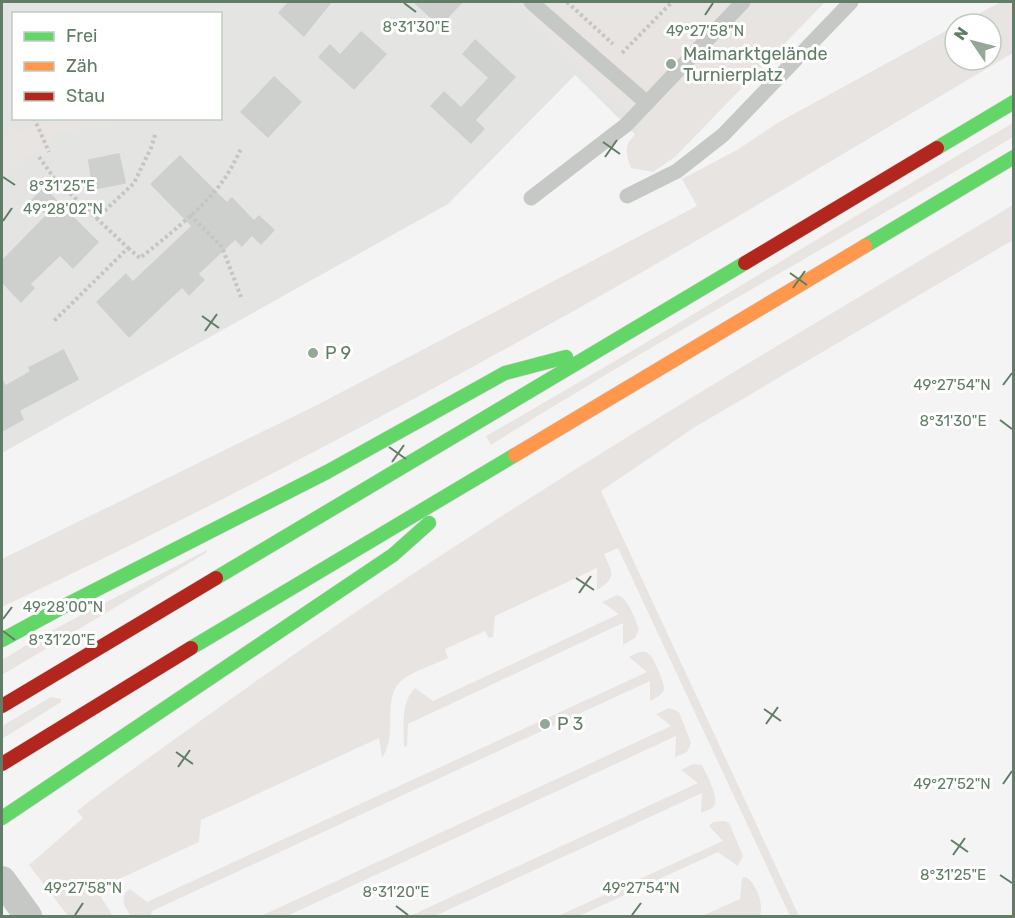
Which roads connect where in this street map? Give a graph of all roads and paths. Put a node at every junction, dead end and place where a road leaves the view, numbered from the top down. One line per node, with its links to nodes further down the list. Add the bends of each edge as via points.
1 (531, 2): 7 (lane)
2 (672, 2): 5 (path)
3 (743, 2): 7 (lane)
4 (851, 2): 14 (lane, via 723,135 677,171)
5 (622, 53)
6 (1014, 102): 21 (highway)
7 (647, 103): 15 (lane, via 626,125)
8 (35, 120): 11 (path)
9 (156, 132): 17 (path, via 134,183)
10 (241, 149): 16 (path, via 224,179)
11 (50, 152)
12 (39, 157): 17 (path, via 55,179)
13 (1014, 157): 22 (highway)
14 (627, 196)
15 (531, 198)
16 (190, 215): 18 (path, via 140,258); 19 (path, via 222,247)
17 (96, 219): 18 (path)
18 (129, 248): 20 (path)
19 (241, 297)
20 (54, 321)
21 (600, 349): 23 (highway, via 505,373 327,472); 25 (highway)
22 (489, 470): 24 (highway, via 393,555); 27 (highway)
23 (2, 640)
24 (187, 694): 26 (highway); 28 (highway)
25 (2, 706)
26 (149, 737)
27 (2, 764)
28 (3, 818)
29 (2, 880): 30 (street)
30 (28, 916)

